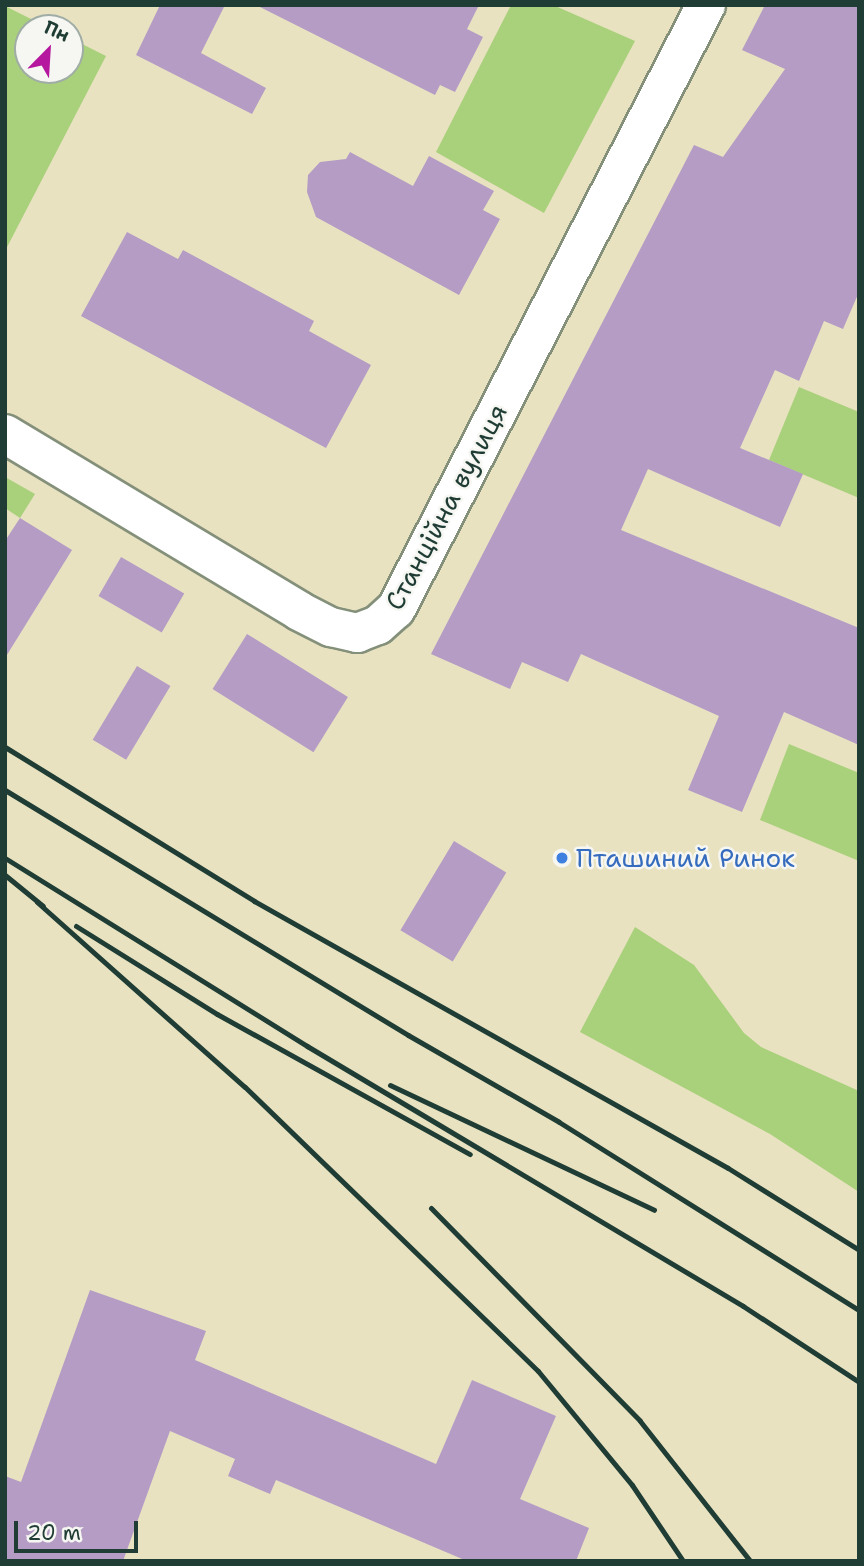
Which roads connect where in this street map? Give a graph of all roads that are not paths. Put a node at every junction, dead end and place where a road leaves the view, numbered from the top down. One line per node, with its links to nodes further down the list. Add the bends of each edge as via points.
1 (706, 5): 2 (street, Станційна вулиця, via 396,609 378,625 357,633 331,627 299,611)
2 (5, 434)

